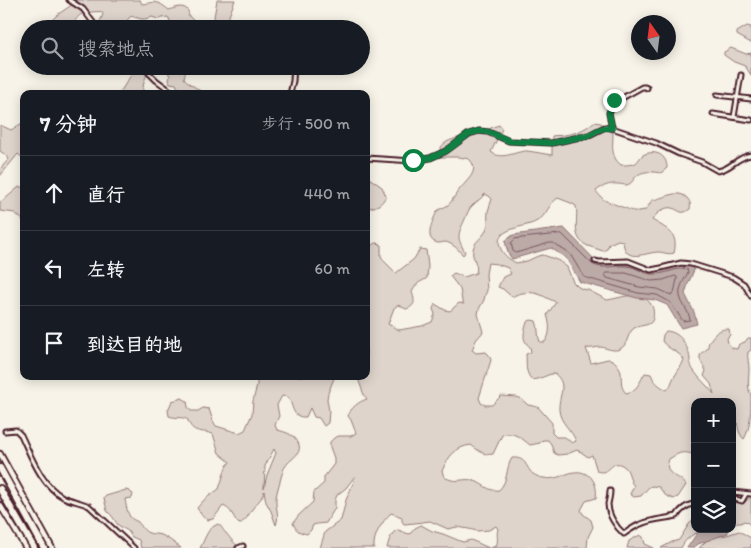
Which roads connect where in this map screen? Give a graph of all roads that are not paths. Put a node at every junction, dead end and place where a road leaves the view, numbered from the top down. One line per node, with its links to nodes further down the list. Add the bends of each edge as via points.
1 (69, 0): 2 (street, via 83,9)
2 (91, 20)
3 (151, 75): 7 (street)
4 (293, 75): 8 (street)
5 (741, 75): 10 (street)
6 (647, 88): 15 (street, via 642,87 614,100 609,113)
7 (170, 90)
8 (291, 90)
9 (717, 95): 10 (street)
10 (738, 98): 11 (street); 13 (street)
11 (751, 99)
12 (713, 114): 13 (street)
13 (734, 117): 14 (street)
14 (751, 120)
15 (612, 128): 16 (street, via 656,142 718,171 727,169 743,156); 17 (street, via 552,143 510,141 479,131 430,158)
16 (751, 155)
17 (370, 158)
18 (595, 260): 19 (street, via 628,261 651,270 691,264 733,277 744,284)
19 (751, 296)
20 (5, 432): 36 (street, via 16,430 21,435 49,488 63,498 89,506)
21 (0, 454): 35 (main road)
22 (0, 468): 34 (highway)
23 (0, 489): 33 (highway)
24 (610, 491): 30 (street, via 608,504 611,515 616,527 624,534 647,520 676,516)
25 (736, 493): 26 (street)
26 (746, 494): 27 (street); 28 (street, via 742,501)
27 (751, 494)
28 (736, 499)
29 (0, 504): 32 (main road)
30 (691, 504)
31 (243, 546): 37 (street)
32 (26, 548)
33 (34, 548)
34 (44, 548)
35 (52, 548)
36 (134, 548)
37 (238, 548)

